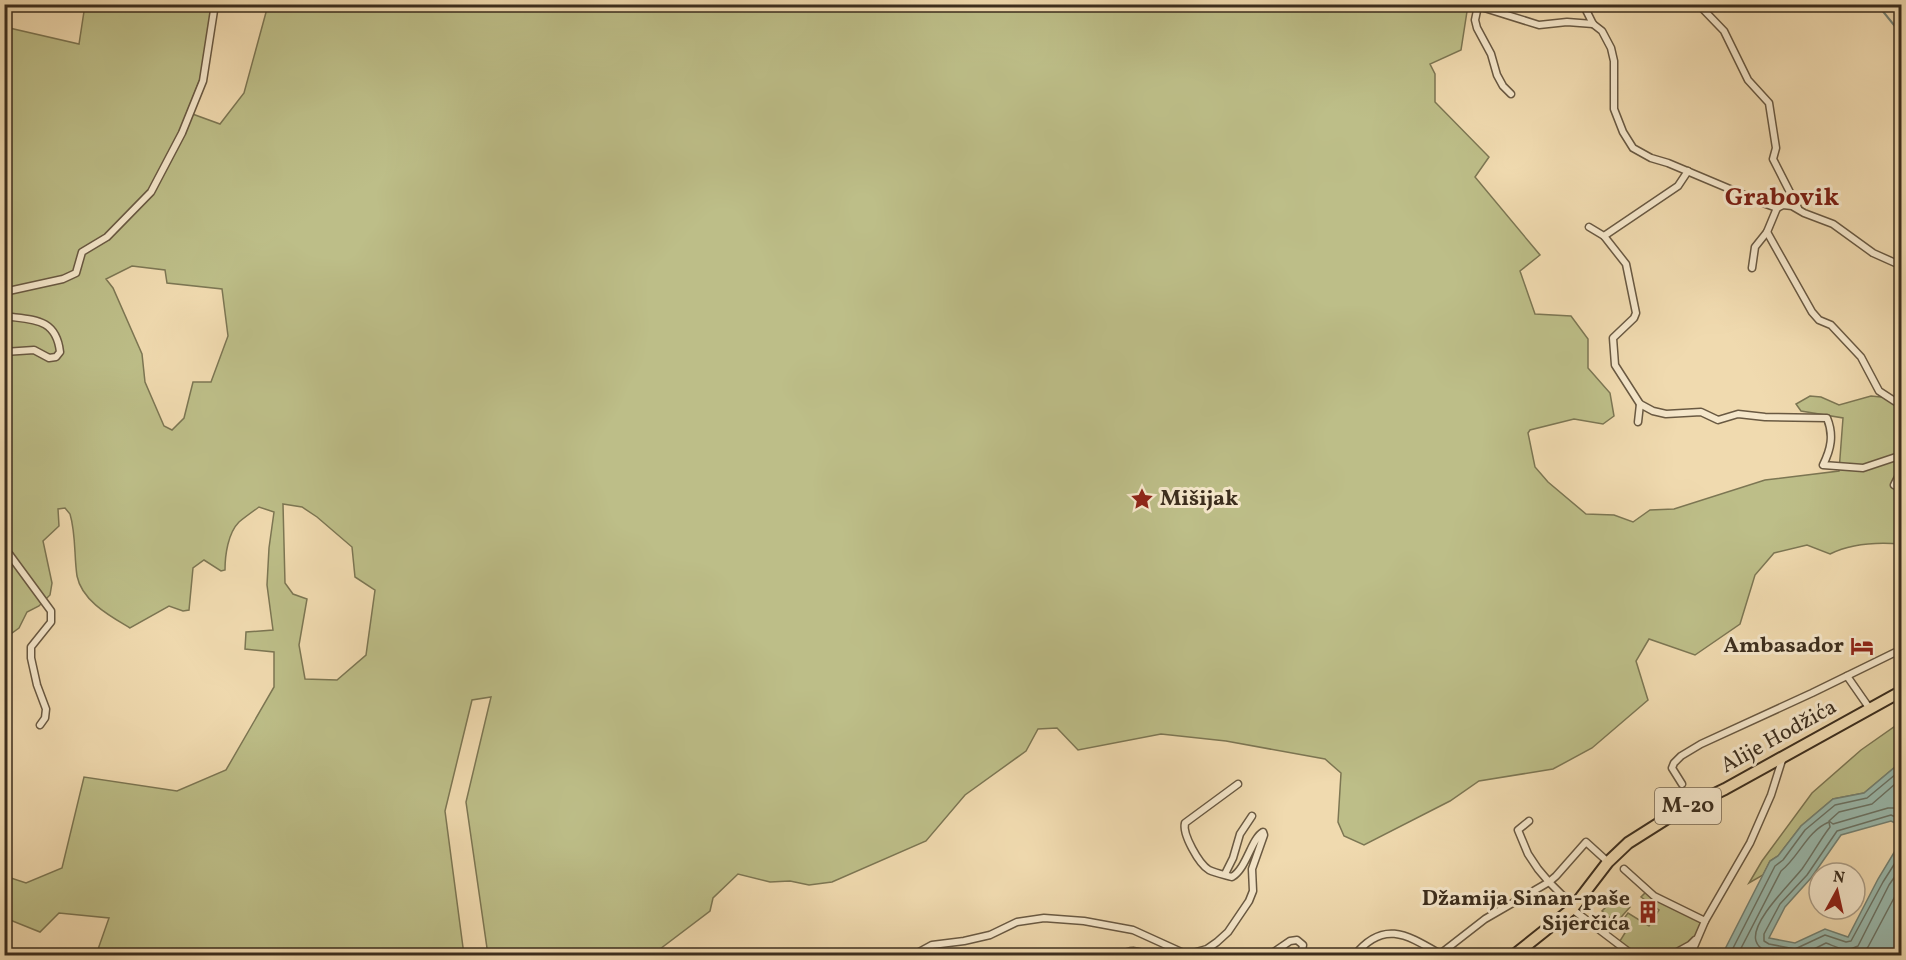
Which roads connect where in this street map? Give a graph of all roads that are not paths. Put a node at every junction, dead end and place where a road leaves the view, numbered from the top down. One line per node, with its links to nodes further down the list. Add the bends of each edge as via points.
1 (215, 4): 15 (street, via 203,81 182,133 151,192 107,237 82,252 76,273)
2 (1583, 4): 5 (street)
3 (1698, 4): 9 (street, via 1724,31 1748,81 1769,103 1776,148 1773,159)
4 (1477, 5): 5 (street, via 1539,25); 6 (street, via 1477,28 1497,75)
5 (1593, 24): 7 (street, via 1611,48 1614,109 1628,141 1643,154)
6 (1511, 94)
7 (1688, 171): 8 (street); 12 (street, via 1678,186)
8 (1778, 208): 9 (street); 11 (street)
9 (1798, 209): 13 (street, via 1833,224 1873,253)
10 (1589, 227): 12 (street)
11 (1767, 232): 14 (street, via 1755,247); 19 (street, via 1812,312 1831,325 1861,357 1879,391)
12 (1604, 236): 18 (street, via 1626,264 1636,313 1613,338 1615,366)
13 (1902, 266)
14 (1752, 268)
15 (4, 292)
16 (4, 315): 17 (street, via 43,322 54,330 60,352 49,358 34,350)
17 (4, 352)
18 (1640, 404): 20 (street); 21 (street, via 1666,414 1701,412 1718,420 1738,414 1827,418 1832,429 1830,450 1823,465 1863,468)
19 (1902, 406)
20 (1638, 422)
21 (1902, 455)
22 (1902, 464): 23 (street, via 1894,485)
23 (1902, 489)
24 (4, 547): 29 (street, via 51,611 51,622 31,647 46,709)
25 (1902, 649): 26 (street)
26 (1847, 676): 28 (street); 32 (street, via 1681,756 1672,768)
27 (1902, 691): 28 (main road, Alije Hodžića / M-20)
28 (1870, 709): 30 (main road, Alije Hodžića / M-20)
29 (40, 725)
30 (1783, 756): 35 (main road, Alije Hodžića / M-20, via 1677,812 1628,843); 40 (street, via 1750,843)
31 (1238, 784): 37 (street, via 1184,827 1201,862 1211,871)
32 (1682, 784)
33 (1252, 816): 37 (street, via 1240,834)
34 (1529, 821): 38 (street, via 1518,830 1528,854)
35 (1608, 862): 38 (street, via 1586,842); 39 (main road, Alije Hodžića / M-20)
36 (1624, 869): 40 (street, via 1654,896)
37 (1225, 874): 43 (street, via 1236,875 1260,832 1264,834 1252,869 1253,891 1249,901 1217,942)
38 (1549, 882): 39 (street); 44 (street, via 1485,919)
39 (1573, 908): 42 (street); 51 (main road, Alije Hodžića / M-20)
40 (1705, 921): 41 (street)
41 (1697, 938): 53 (street); 54 (street)
42 (1624, 952): 52 (street)
43 (1188, 955): 45 (street, via 1133,930 1044,918 1017,922 964,941 932,945)
44 (1442, 955): 50 (street, via 1414,939 1387,932 1362,946)
45 (912, 956)
46 (1119, 956): 47 (street, via 1135,950)
47 (1150, 956)
48 (1268, 956): 49 (street, via 1297,940 1303,945)
49 (1301, 956)
50 (1354, 956)
51 (1513, 956)
52 (1634, 956)
53 (1670, 956)
54 (1690, 956)

